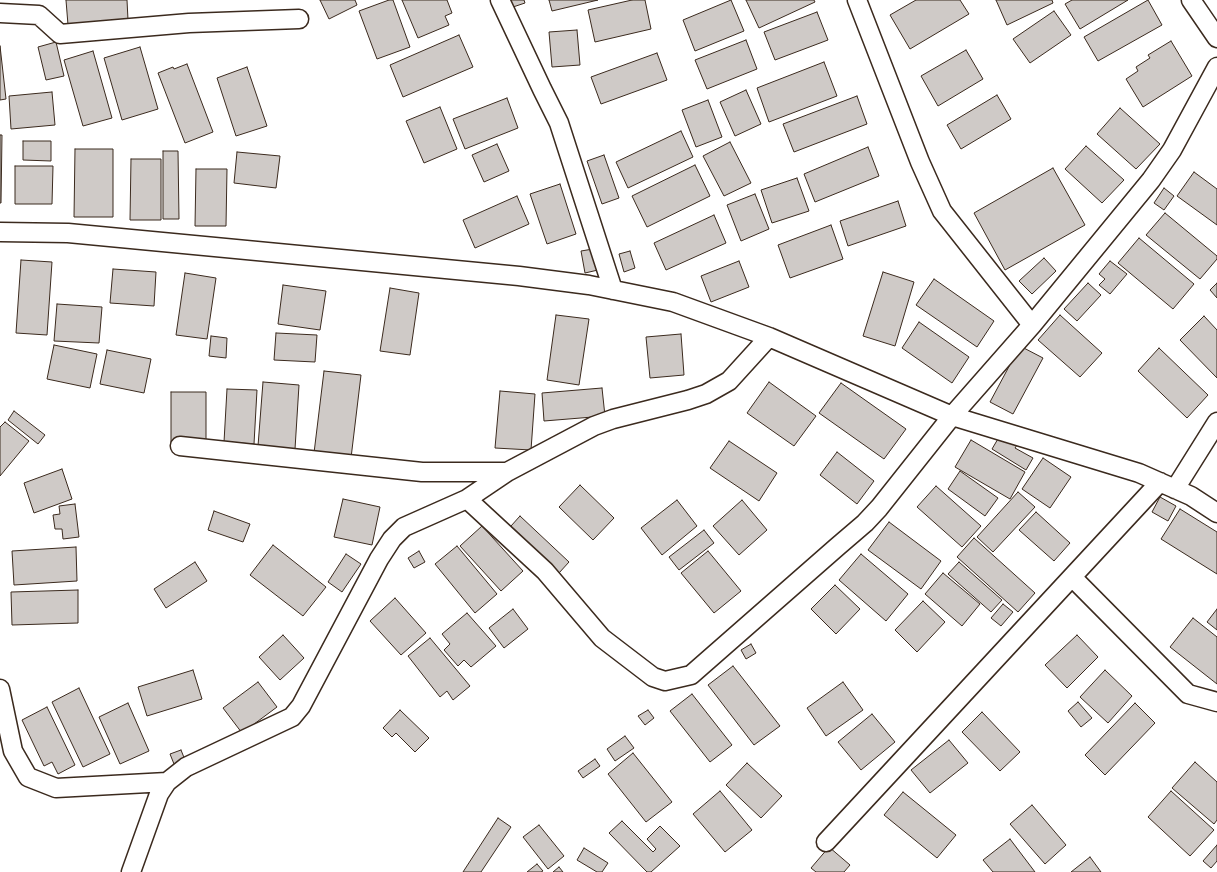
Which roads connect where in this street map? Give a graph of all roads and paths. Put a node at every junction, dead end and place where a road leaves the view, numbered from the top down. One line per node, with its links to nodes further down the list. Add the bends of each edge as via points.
1 (500, 0): 10 (street, via 559,122)
2 (857, 0): 11 (street, via 942,210)
3 (1191, 0): 7 (street)
4 (38, 7): 5 (street); 6 (street, via 60,34 189,23)
5 (0, 13)
6 (299, 19)
7 (1217, 38)
8 (1217, 66): 11 (street, via 1172,150 1151,180)
9 (0, 232): 10 (street, via 68,233 519,276)
10 (613, 290): 12 (street, via 673,302)
11 (1032, 325): 13 (street)
12 (769, 337): 13 (street); 16 (street, via 729,381 706,394 600,424)
13 (952, 416): 17 (street, via 1139,473); 18 (street, via 865,523 691,675 665,681 653,677 602,638 545,571)
14 (1217, 422): 17 (street)
15 (180, 446): 16 (street, via 422,472)
16 (507, 472): 18 (street)
17 (1168, 486): 19 (street); 20 (street)
18 (467, 499): 23 (street, via 404,527 392,539 302,706 292,717 186,767)
19 (1217, 513)
20 (1072, 577): 22 (street, via 1188,694); 24 (street)
21 (0, 689): 23 (street, via 13,751 28,777 56,788)
22 (1217, 702)
23 (167, 782): 25 (street, via 159,794)
24 (826, 842)
25 (131, 872)

